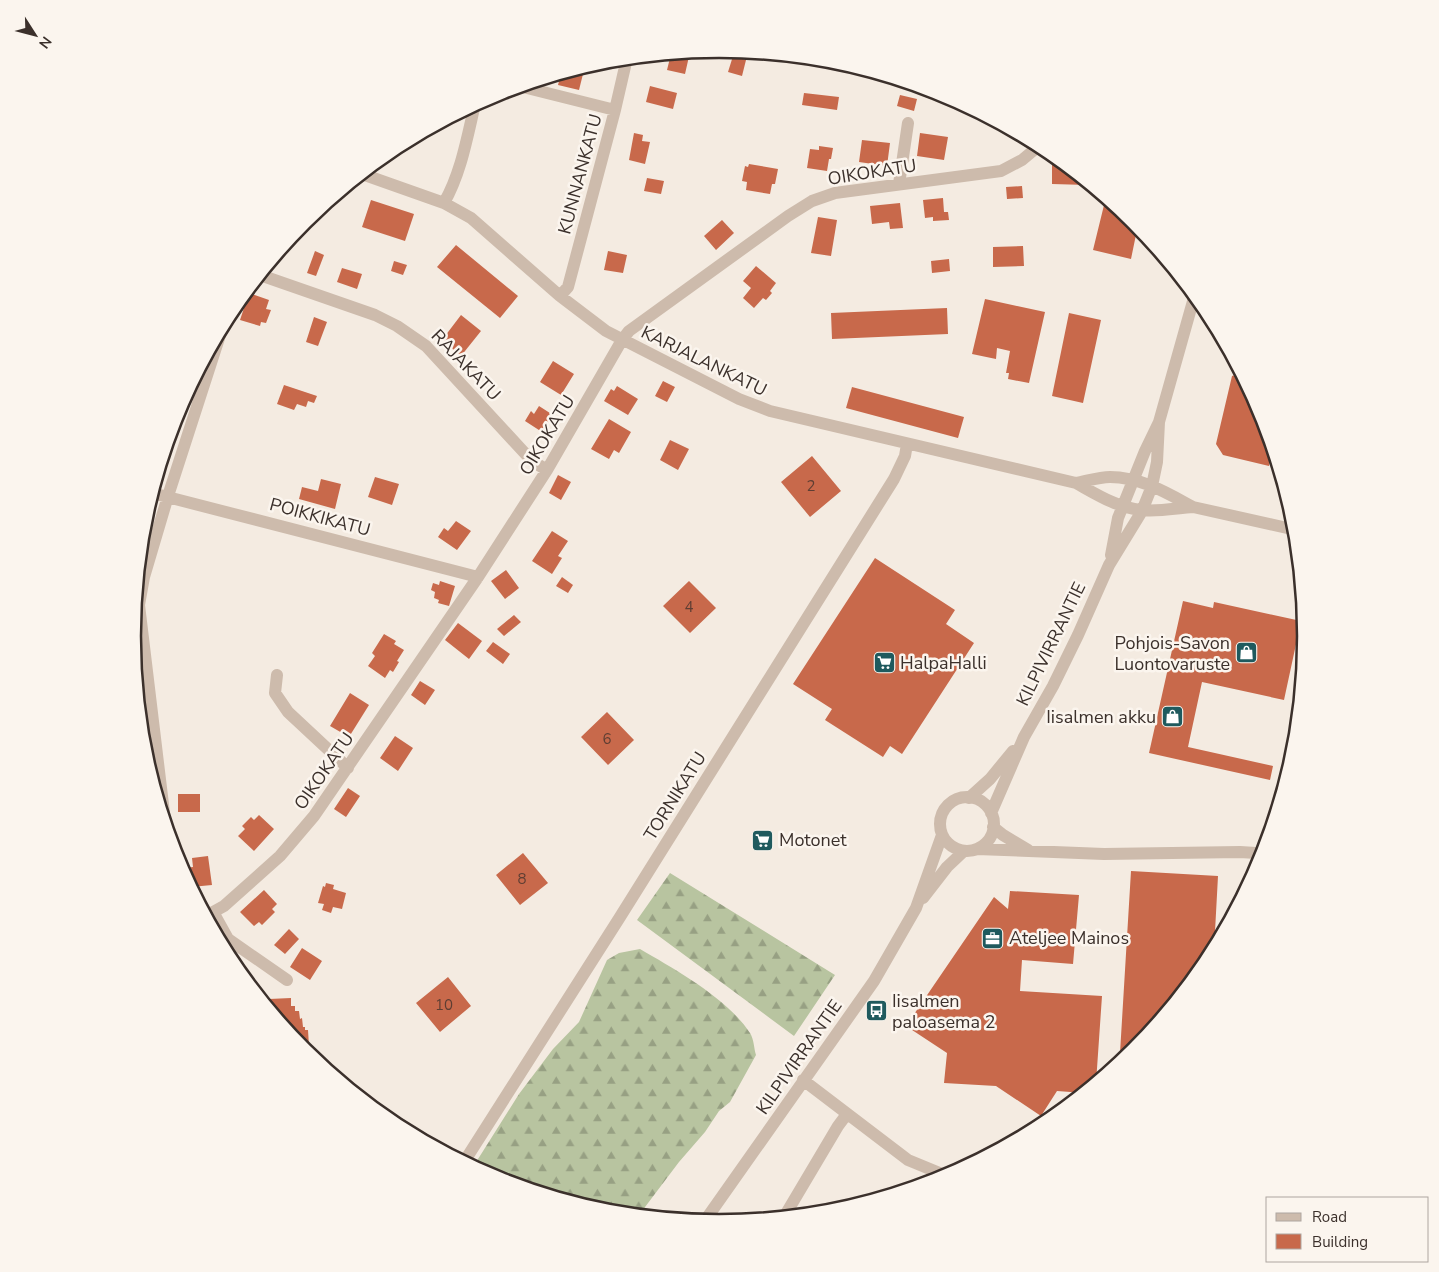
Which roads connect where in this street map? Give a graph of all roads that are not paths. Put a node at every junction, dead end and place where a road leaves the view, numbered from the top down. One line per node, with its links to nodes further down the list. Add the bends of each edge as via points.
1 (625, 66): 3 (street, KUNNANKATU)
2 (531, 89): 3 (street)
3 (615, 110): 11 (street, KUNNANKATU, via 568,287)
4 (473, 113): 9 (street, via 458,174)
5 (908, 123): 8 (street)
6 (1034, 150): 8 (street, OIKOKATU, via 1001,171)
7 (368, 176): 9 (street, KARJALANKATU)
8 (899, 184): 13 (street, OIKOKATU, via 835,193 812,201 629,331)
9 (444, 203): 11 (street, KARJALANKATU, via 471,218)
10 (267, 276): 17 (street, RAJAKATU, via 376,314 412,336 426,346 532,461)
11 (560, 296): 13 (street, KARJALANKATU)
12 (1192, 303): 15 (street, KILPIVIRRANTIE)
13 (622, 340): 16 (street, KARJALANKATU, via 739,399 770,411); 17 (street, OIKOKATU)
14 (212, 360): 22 (street)
15 (1159, 422): 18 (street, KILPIVIRRANTIE); 20 (street, KILPIVIRRANTIE)
16 (907, 444): 19 (street, KARJALANKATU); 49 (street, TORNIKATU, via 905,456 889,487)
17 (548, 470): 29 (street, OIKOKATU)
18 (1134, 480): 19 (street, KARJALANKATU, via 1109,477); 20 (street, KARJALANKATU); 23 (street, KILPIVIRRANTIE)
19 (1076, 483): 23 (street, KARJALANKATU)
20 (1152, 486): 24 (street, KARJALANKATU); 25 (street, KILPIVIRRANTIE)
21 (159, 494): 22 (street, POIKKIKATU)
22 (168, 496): 28 (street); 29 (street, POIKKIKATU)
23 (1123, 506): 25 (street, KARJALANKATU); 27 (street, KILPIVIRRANTIE)
24 (1193, 507): 25 (street, KARJALANKATU); 26 (street)
25 (1142, 510): 27 (street, KILPIVIRRANTIE)
26 (1288, 528)
27 (1109, 565): 32 (street, KILPIVIRRANTIE, via 1078,636)
28 (144, 576)
29 (478, 576): 33 (street, OIKOKATU)
30 (141, 624): 34 (street)
31 (277, 675): 33 (street, via 275,693 288,712)
32 (1024, 738): 35 (street, KILPIVIRRANTIE, via 990,779); 36 (street, KILPIVIRRANTIE)
33 (348, 768): 44 (street, OIKOKATU, via 280,856)
34 (161, 784)
35 (969, 798): 36 (street, via 982,803); 38 (street, via 956,800 945,809 940,822)
36 (991, 813): 37 (street)
37 (993, 827): 39 (street, via 988,840); 41 (street)
38 (942, 835): 40 (street, via 951,846); 43 (street, KILPIVIRRANTIE)
39 (978, 849): 40 (street); 41 (street)
40 (964, 851): 43 (street, KILPIVIRRANTIE, via 947,867)
41 (1030, 851): 42 (street)
42 (1255, 854)
43 (916, 908): 47 (street, KILPIVIRRANTIE, via 874,981)
44 (212, 913)
45 (227, 939): 46 (street)
46 (287, 980)
47 (803, 1080): 48 (street); 52 (street, KILPIVIRRANTIE)
48 (847, 1114): 50 (street, via 908,1160); 51 (street)
49 (467, 1157)
50 (937, 1172)
51 (788, 1211)
52 (710, 1214)

